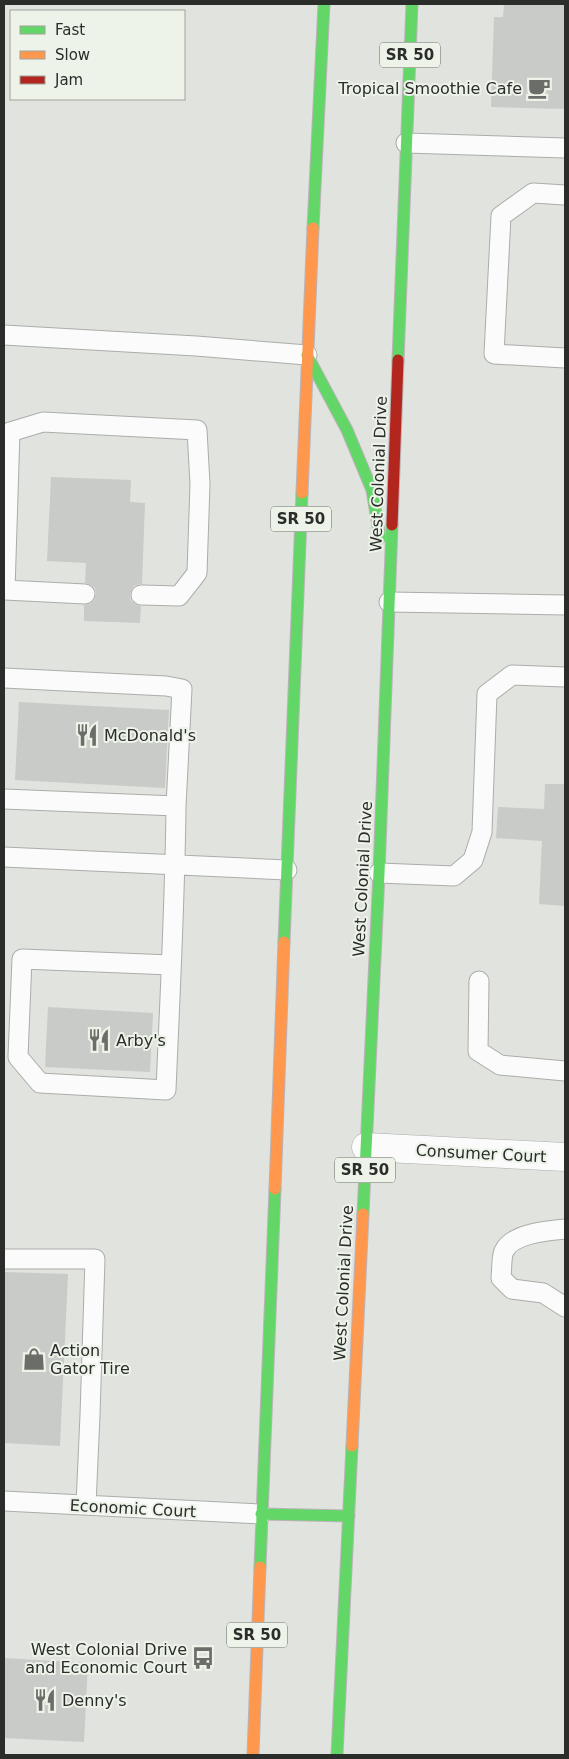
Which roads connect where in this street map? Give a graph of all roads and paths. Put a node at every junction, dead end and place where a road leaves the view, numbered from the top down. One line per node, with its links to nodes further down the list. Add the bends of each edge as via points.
1 (324, 4): 7 (highway, SR 50)
2 (412, 4): 3 (highway, West Colonial Drive / SR 50)
3 (406, 143): 4 (lane); 12 (highway, West Colonial Drive / SR 50)
4 (565, 148)
5 (565, 195): 8 (lane, via 533,193 501,216 494,354)
6 (4, 335): 7 (lane)
7 (307, 355): 12 (highway, via 347,430 372,490); 20 (highway, SR 50)
8 (565, 358)
9 (7, 432): 10 (lane, via 5,590); 11 (lane, via 43,422 197,430 200,484 197,573 179,596)
10 (85, 594)
11 (142, 594)
12 (389, 602): 13 (lane); 21 (highway, West Colonial Drive / SR 50)
13 (565, 605)
14 (565, 677): 21 (lane, via 512,675 487,694 482,832 473,860 454,876)
15 (4, 678): 17 (lane, via 182,689)
16 (4, 799): 17 (lane)
17 (176, 806): 19 (lane)
18 (4, 857): 19 (lane)
19 (175, 866): 20 (lane); 22 (lane)
20 (287, 870): 33 (highway, SR 50)
21 (379, 873): 26 (highway, West Colonial Drive / SR 50)
22 (171, 965): 24 (lane, via 22,958); 24 (lane, via 166,1090 40,1082 18,1057)
23 (479, 981): 25 (lane, via 478,1051 500,1065)
24 (12, 1008)
25 (565, 1071)
26 (366, 1147): 27 (street, Consumer Court); 34 (highway, West Colonial Drive / SR 50)
27 (565, 1157)
28 (565, 1229): 30 (lane, via 512,1241 503,1252 501,1278 512,1288 543,1293)
29 (4, 1259): 32 (lane, via 95,1259)
30 (565, 1307)
31 (4, 1501): 32 (lane, Economic Court)
32 (86, 1505): 33 (lane, Economic Court)
33 (261, 1514): 34 (highway); 35 (highway, SR 50)
34 (348, 1516): 36 (highway, West Colonial Drive / SR 50)
35 (253, 1755)
36 (338, 1755)

